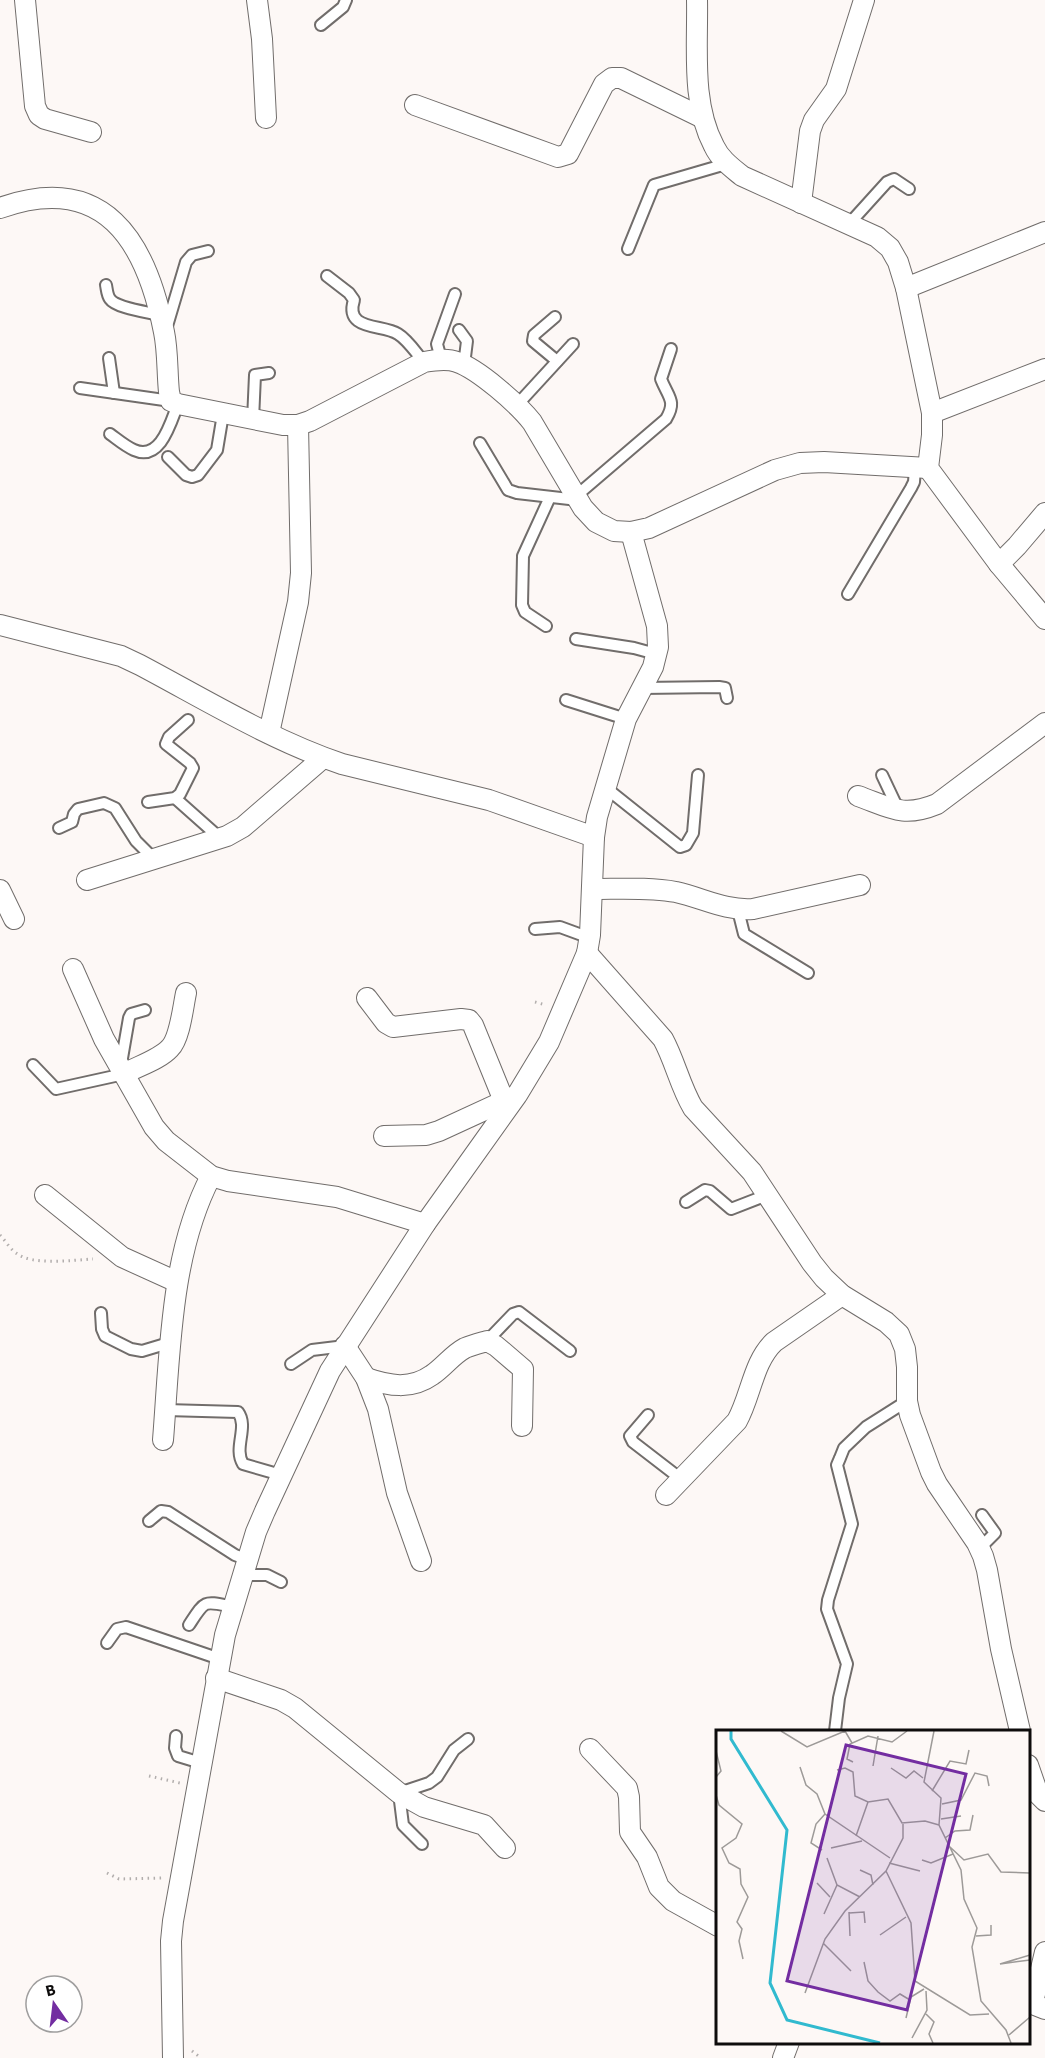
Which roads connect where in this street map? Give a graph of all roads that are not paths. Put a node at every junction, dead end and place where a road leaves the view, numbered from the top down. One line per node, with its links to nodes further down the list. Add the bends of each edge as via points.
1 (25, 0): 10 (street, via 39,115)
2 (257, 0): 8 (street)
3 (346, 0): 6 (lane, via 344,7)
4 (697, 0): 9 (street)
5 (864, 0): 13 (street, via 836,89 810,131)
6 (321, 25)
7 (415, 105): 9 (street, via 558,157 568,154 604,84 612,78 621,78)
8 (266, 118)
9 (703, 118): 11 (street)
10 (91, 132)
11 (726, 164): 13 (street, via 742,176); 17 (lane, via 654,185)
12 (909, 189): 15 (lane, via 894,179 887,182)
13 (801, 203): 15 (street)
14 (0, 208): 24 (street, via 19,201 64,198 89,204 109,216 137,251)
15 (849, 224): 21 (street, via 890,248)
16 (1045, 232): 21 (street)
17 (628, 249)
18 (208, 251): 24 (lane, via 192,255 186,262)
19 (327, 276): 29 (lane, via 354,300 353,315 358,322 398,334)
20 (106, 285): 24 (lane, via 111,301)
21 (906, 288): 38 (street)
22 (455, 294): 29 (lane)
23 (555, 317): 30 (lane, via 534,335 533,341)
24 (162, 325): 36 (street, via 168,392)
25 (459, 330): 31 (lane, via 467,341)
26 (573, 344): 30 (lane)
27 (671, 349): 47 (lane, via 661,379 672,410)
28 (109, 358): 35 (lane)
29 (432, 361): 31 (street); 41 (street)
30 (557, 361): 37 (lane)
31 (464, 365): 37 (street)
32 (1045, 369): 38 (street)
33 (269, 373): 40 (lane, via 255,375)
34 (80, 388): 35 (lane)
35 (114, 393): 36 (lane)
36 (175, 402): 39 (street); 42 (lane, via 162,442 153,449 135,451)
37 (518, 405): 47 (street)
38 (932, 413): 45 (street, via 932,435)
39 (223, 414): 40 (street); 44 (lane, via 217,450 198,475 186,475)
40 (253, 420): 41 (street)
41 (298, 425): 63 (street, via 301,573)
42 (110, 434)
43 (480, 444): 46 (lane, via 508,490)
44 (168, 457)
45 (921, 468): 49 (street, via 800,463 776,470 649,528); 50 (street); 51 (lane)
46 (549, 497): 47 (lane); 54 (lane, via 523,556 522,604 525,612)
47 (577, 498): 49 (street, via 596,522 614,531)
48 (1045, 513): 50 (street)
49 (631, 532): 56 (street, via 657,626)
50 (999, 564): 52 (street)
51 (848, 594)
52 (1045, 619)
53 (0, 625): 63 (street, via 140,664)
54 (546, 626)
55 (576, 639): 56 (lane)
56 (656, 654): 57 (street)
57 (642, 688): 58 (lane, via 719,687 725,688); 60 (street)
58 (727, 698)
59 (567, 700): 60 (lane)
60 (626, 719): 67 (street)
61 (188, 720): 69 (lane, via 166,744 193,768)
62 (1045, 723): 71 (street, via 937,804 920,811)
63 (268, 733): 64 (street)
64 (323, 758): 73 (street, via 489,800); 74 (street, via 243,827)
65 (698, 775): 67 (lane, via 693,833 680,847)
66 (882, 775): 71 (lane)
67 (606, 788): 73 (street)
68 (858, 796): 71 (street)
69 (175, 798): 70 (lane); 74 (lane)
70 (148, 802)
71 (899, 811)
72 (59, 828): 75 (lane, via 72,822 78,809 104,803 115,807 136,841)
73 (594, 837): 78 (street)
74 (220, 838): 75 (street)
75 (155, 859): 76 (street)
76 (87, 880)
77 (860, 885): 80 (street)
78 (592, 889): 80 (street, via 662,890); 83 (street)
79 (0, 890): 81 (street)
80 (738, 910): 85 (lane, via 744,934)
81 (14, 919)
82 (536, 929): 83 (lane, via 560,927)
83 (588, 945): 91 (street, via 549,1042); 95 (street, via 663,1039 693,1108 743,1160)
84 (73, 969): 90 (street)
85 (808, 973)
86 (186, 993): 90 (street, via 172,1046)
87 (367, 998): 91 (street, via 393,1027 469,1020)
88 (145, 1010): 90 (lane, via 129,1018)
89 (33, 1065): 90 (lane, via 56,1089)
90 (122, 1071): 93 (street, via 160,1134)
91 (511, 1098): 92 (street, via 426,1135); 97 (street)
92 (384, 1136)
93 (211, 1176): 97 (street, via 337,1197); 98 (street, via 198,1205)
94 (45, 1195): 98 (street, via 122,1257)
95 (767, 1195): 96 (lane, via 731,1209 705,1190); 99 (street, via 812,1263)
96 (686, 1202)
97 (425, 1224): 103 (street)
98 (177, 1282): 102 (street)
99 (842, 1295): 107 (street, via 899,1334 905,1349); 113 (street, via 767,1349 737,1421)
100 (101, 1312): 102 (lane, via 105,1336 131,1350 142,1351)
101 (487, 1341): 104 (lane, via 519,1312); 106 (street, via 467,1347 418,1382 386,1385); 110 (street, via 523,1369)
102 (172, 1342): 108 (street)
103 (345, 1346): 105 (lane, via 312,1350); 106 (street); 112 (street)
104 (570, 1351)
105 (291, 1364)
106 (366, 1378): 118 (street, via 378,1409 397,1493)
107 (907, 1401): 117 (street, via 937,1484); 125 (lane, via 866,1426 844,1448 837,1465 852,1524 827,1609 847,1664)
108 (166, 1410): 111 (street); 112 (lane, via 238,1412 242,1418 243,1464)
109 (648, 1415): 113 (lane, via 630,1436 633,1442)
110 (522, 1426)
111 (163, 1440)
112 (281, 1475): 119 (street)
113 (681, 1479): 114 (street)
114 (666, 1495)
115 (982, 1515): 117 (lane, via 995,1533)
116 (149, 1521): 119 (lane, via 161,1511 168,1512 235,1555)
117 (980, 1548): 126 (street)
118 (422, 1561)
119 (245, 1567): 120 (lane); 121 (street)
120 (281, 1582)
121 (234, 1607): 122 (lane, via 202,1605); 124 (street)
122 (189, 1625)
123 (107, 1643): 124 (lane, via 117,1629 126,1628)
124 (218, 1668): 130 (street); 132 (street, via 295,1708)
125 (835, 1730)
126 (1020, 1730)
127 (177, 1736): 130 (lane, via 178,1756)
128 (468, 1739): 132 (lane, via 454,1750 437,1777)
129 (590, 1749): 136 (street, via 627,1788 630,1832 647,1857 659,1887 673,1901)
130 (201, 1763): 140 (street, via 171,1941)
131 (1030, 1768): 133 (street, via 1038,1794)
132 (399, 1793): 134 (lane, via 403,1825); 135 (street, via 424,1807 484,1825)
133 (1045, 1801)
134 (422, 1844)
135 (505, 1848)
136 (716, 1925)
137 (1038, 1958): 138 (street, via 1034,1998 1035,2005)
138 (1045, 2009)
139 (789, 2043): 141 (street)
140 (173, 2058)
141 (783, 2058)

